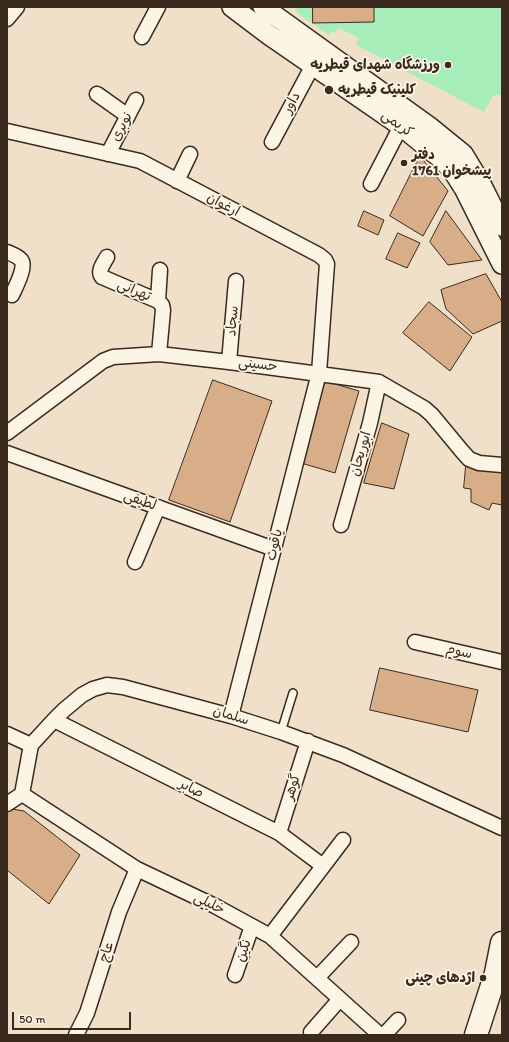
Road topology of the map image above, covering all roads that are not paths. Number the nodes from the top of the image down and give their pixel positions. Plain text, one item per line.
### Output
1 (17, 7) edge
2 (158, 7) edge
3 (232, 7) edge
4 (263, 7) edge
5 (279, 13) edge
6 (7, 19) edge
7 (142, 38) dead end
8 (312, 65) junction
9 (97, 94) dead end
10 (136, 100) dead end
11 (128, 116) junction
12 (401, 126) junction
13 (7, 131) edge
14 (272, 142) dead end
15 (108, 154) junction
16 (190, 154) dead end
17 (177, 181) junction
18 (371, 184) dead end
19 (502, 226) edge
20 (7, 252) edge
21 (107, 257) dead end
22 (502, 264) edge
23 (160, 270) dead end
24 (236, 281) dead end
25 (12, 295) dead end
26 (158, 301) junction
27 (159, 354) junction
28 (229, 362) junction
29 (318, 373) junction
30 (379, 382) junction
31 (7, 433) edge
32 (7, 452) edge
33 (502, 465) edge
34 (158, 507) junction
35 (340, 525) dead end
36 (274, 549) junction
37 (135, 562) dead end
38 (415, 642) dead end
39 (502, 662) edge
40 (293, 693) dead end
41 (231, 716) junction
42 (54, 720) junction
43 (281, 732) junction
44 (7, 734) edge
45 (308, 741) junction
46 (31, 746) junction
47 (22, 794) junction
48 (7, 804) edge
49 (502, 828) edge
50 (279, 833) junction
51 (343, 840) dead end
52 (323, 866) junction
53 (137, 869) junction
54 (252, 926) junction
55 (270, 936) junction
56 (351, 942) dead end
57 (502, 943) edge
58 (235, 975) dead end
59 (317, 978) junction
60 (340, 1000) junction
61 (398, 1020) dead end
62 (311, 1032) dead end
63 (76, 1035) edge
64 (380, 1035) edge
65 (384, 1035) edge
66 (476, 1035) edge

1 - 6 street
2 - 7 street
3 - 8 main road, کریمی
4 - 5 main road, کریمی
5 - 19 main road, کریمی
8 - 12 main road, کریمی
8 - 14 street, داور
9 - 11 street
10 - 11 street, نوبری
11 - 15 street, نوبری
12 - 18 street
12 - 22 main road, کریمی
13 - 15 street, ارغوان
15 - 17 street, ارغوان
16 - 17 street
17 - 29 street, ارغوان
20 - 25 street
21 - 26 street, تهرانی
23 - 26 street
24 - 28 street, سجاد
26 - 27 street, تهرانی
27 - 28 street, حسینی
27 - 31 street, حسینی
28 - 29 street, حسینی
29 - 30 street, حسینی
29 - 36 street, یاقوت
30 - 33 street, حسینی
30 - 35 street, ابوریحان
32 - 34 street, لطیفی
34 - 36 street, لطیفی
34 - 37 street
36 - 41 street, یاقوت
38 - 39 street, سوم
40 - 43 lane
41 - 42 street, سلمان
41 - 43 street, سلمان
42 - 46 street, سلمان
42 - 50 street, صابر
43 - 45 street, سلمان
44 - 46 street
45 - 49 street, سلمان
45 - 50 street, گوهر
46 - 47 street
47 - 48 street
47 - 53 street, خلیلی
50 - 52 street, صابر
51 - 52 street
52 - 55 street
53 - 54 street, خلیلی
53 - 63 street, عاج
54 - 55 street, خلیلی
54 - 58 street, نگین
55 - 59 street, خلیلی
56 - 59 street
57 - 66 main road
59 - 60 street, خلیلی
60 - 62 street
60 - 64 street, خلیلی
61 - 65 street

